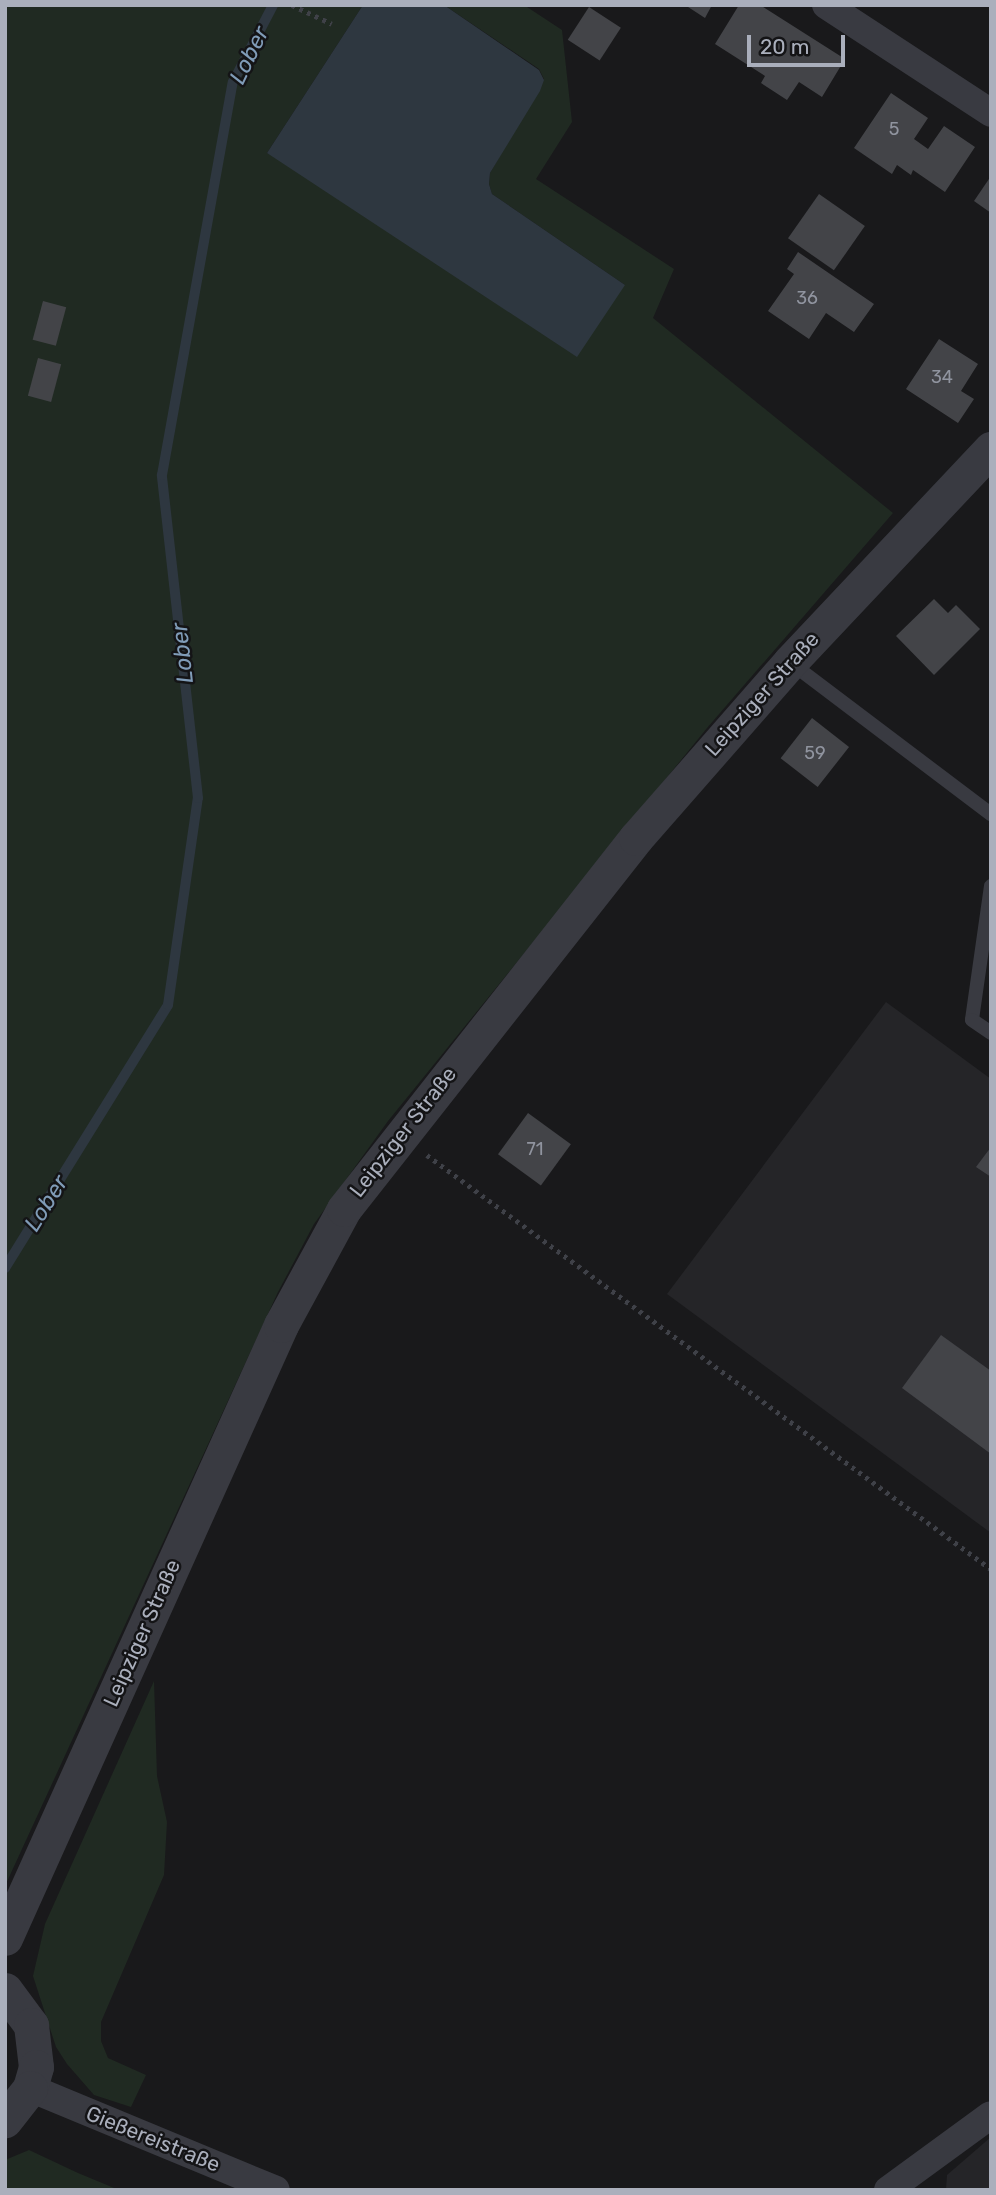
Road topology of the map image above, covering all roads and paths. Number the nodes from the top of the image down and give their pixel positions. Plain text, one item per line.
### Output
1 (292, 5) edge
2 (826, 5) edge
3 (332, 24) dead end
4 (991, 113) edge
5 (991, 449) edge
6 (790, 662) junction
7 (988, 806) edge
8 (991, 886) edge
9 (991, 1033) edge
10 (399, 1135) junction
11 (991, 1569) edge
12 (5, 1938) edge
13 (5, 1990) edge
14 (30, 2088) junction
15 (991, 2115) edge
16 (5, 2120) edge
17 (905, 2186) edge
18 (276, 2190) edge

1 - 3 path
2 - 4 street
5 - 6 street, Leipziger Straße
6 - 7 lane
6 - 10 street, Leipziger Straße
8 - 9 lane
10 - 11 path
10 - 12 street, Leipziger Straße
13 - 14 street
14 - 16 street
14 - 18 street, Gießereistraße
15 - 17 street

